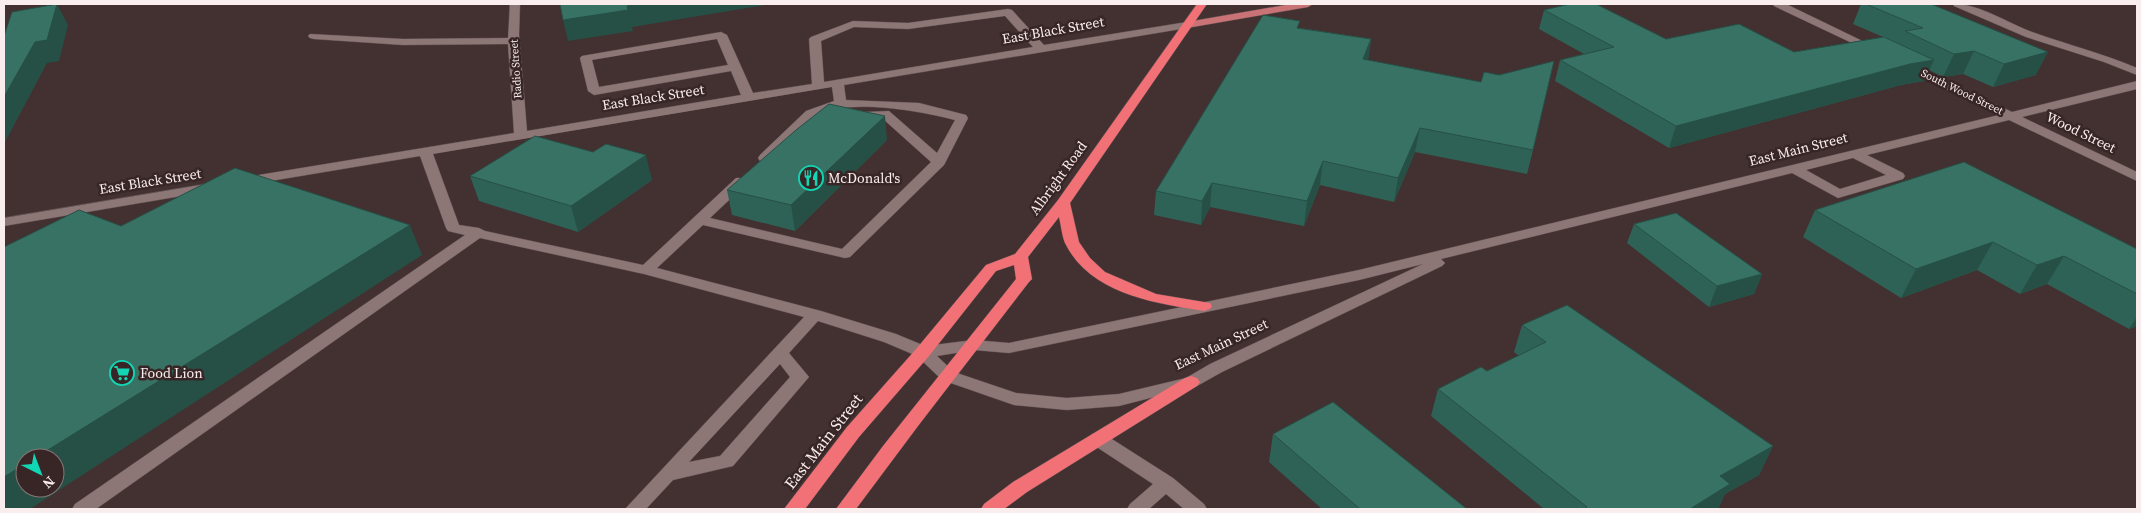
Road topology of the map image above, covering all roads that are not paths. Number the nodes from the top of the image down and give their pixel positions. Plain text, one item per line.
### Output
1 (515, 4) edge
2 (1202, 4) edge
3 (1308, 4) edge
4 (1778, 4) edge
5 (1958, 4) edge
6 (1186, 24) junction
7 (314, 36) dead end
8 (514, 41) junction
9 (1041, 49) junction
10 (1882, 54) edge
11 (1900, 62) edge
12 (735, 67) junction
13 (2137, 72) edge
14 (838, 82) junction
15 (2137, 85) edge
16 (818, 86) junction
17 (748, 97) junction
18 (840, 103) junction
19 (2010, 116) junction
20 (829, 122) edge
21 (521, 135) junction
22 (424, 151) junction
23 (1855, 154) junction
24 (784, 158) edge
25 (939, 162) junction
26 (1795, 169) junction
27 (757, 174) junction
28 (2137, 177) edge
29 (1063, 203) junction
30 (95, 206) junction
31 (701, 220) junction
32 (4, 222) edge
33 (63, 228) edge
34 (479, 232) junction
35 (1467, 249) junction
36 (1020, 257) junction
37 (646, 270) junction
38 (1204, 306) junction
39 (815, 315) junction
40 (974, 346) junction
41 (923, 352) junction
42 (780, 353) junction
43 (948, 376) junction
44 (1191, 382) junction
45 (1098, 439) junction
46 (668, 474) junction
47 (1166, 483) junction
48 (84, 509) edge
49 (635, 509) edge
50 (794, 509) edge
51 (846, 509) edge
52 (991, 509) edge
53 (1137, 509) edge
54 (1197, 509) edge

1 - 8 street, Radio Street
2 - 6 highway, Albright Road
3 - 6 main road, East Black Street
4 - 10 street
5 - 13 street
6 - 9 street, East Black Street
6 - 29 highway, Albright Road
7 - 8 street
8 - 21 street, Radio Street
9 - 14 street, East Black Street
9 - 16 street
11 - 19 street, South Wood Street
12 - 12 street
12 - 17 street
14 - 16 street, East Black Street
14 - 18 street
15 - 19 street, East Main Street
16 - 17 street, East Black Street
17 - 21 street, East Black Street
18 - 25 street
18 - 27 street
19 - 23 street, East Main Street
19 - 28 street, Wood Street
20 - 25 street
21 - 22 street, East Black Street
22 - 30 street, East Black Street
22 - 34 street
23 - 26 street, East Main Street
23 - 26 street
24 - 27 street
25 - 31 street
26 - 35 street, East Main Street
27 - 31 street
29 - 36 highway, Albright Road
29 - 38 highway
30 - 32 street, East Black Street
30 - 33 street
31 - 37 street
34 - 37 street
34 - 48 street
35 - 38 street, East Main Street
35 - 44 street, East Main Street
36 - 40 highway
36 - 41 highway
37 - 39 street
38 - 40 street, East Main Street
39 - 41 street
39 - 42 street
40 - 41 street, East Main Street
40 - 43 highway
41 - 43 street, East Main Street
41 - 50 highway, East Main Street
42 - 46 street
42 - 46 street
43 - 44 street, East Main Street
43 - 51 highway
44 - 45 highway
45 - 47 street
45 - 52 highway
46 - 49 street
47 - 53 street
47 - 54 street

